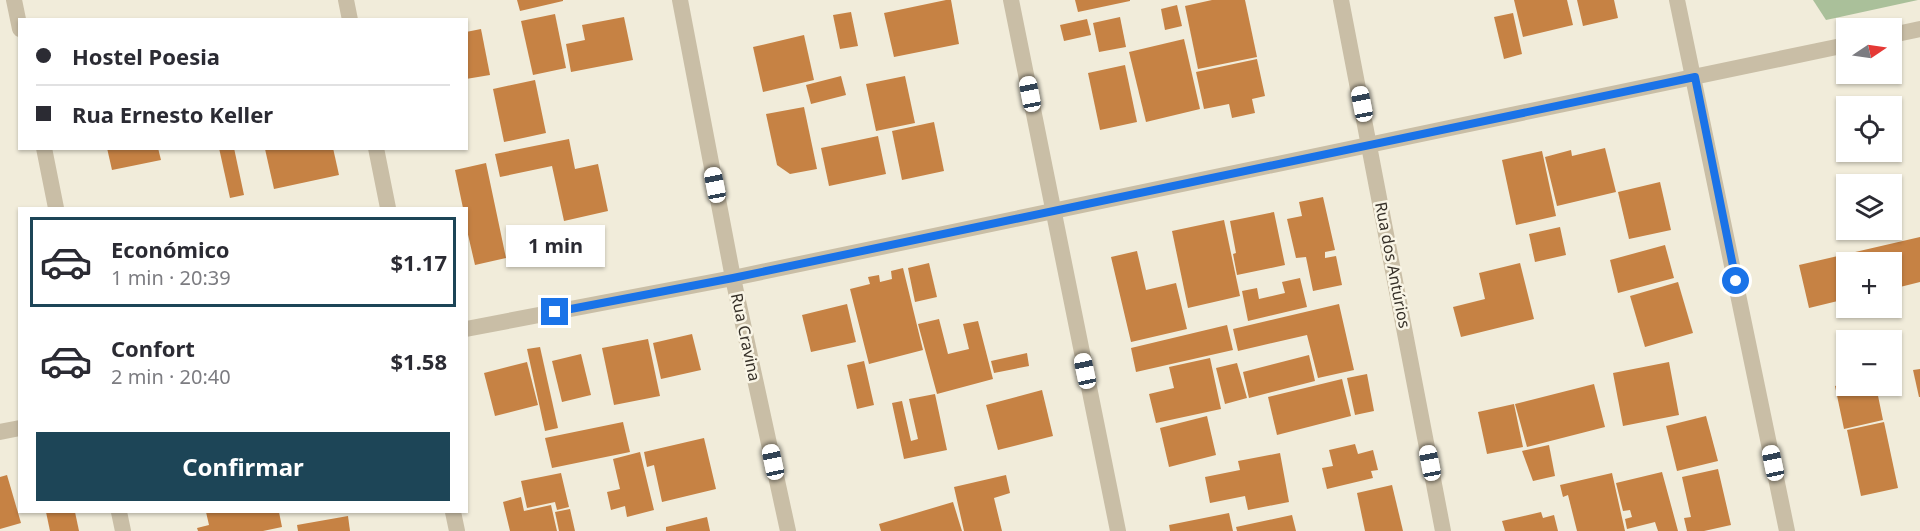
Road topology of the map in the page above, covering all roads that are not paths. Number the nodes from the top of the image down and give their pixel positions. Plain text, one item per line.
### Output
1 (14, 0) edge
2 (346, 0) edge
3 (680, 0) edge
4 (1011, 0) edge
5 (1341, 0) edge
6 (1677, 0) edge
7 (350, 18) edge
8 (18, 19) edge
9 (1920, 29) edge
10 (1902, 33) edge
11 (1836, 47) edge
12 (1695, 77) junction
13 (1370, 146) junction
14 (44, 150) edge
15 (376, 150) edge
16 (56, 207) edge
17 (388, 207) edge
18 (1053, 212) junction
19 (733, 278) junction
20 (468, 329) edge
21 (18, 428) edge
22 (0, 432) edge
23 (119, 513) edge
24 (453, 513) edge
25 (123, 531) edge
26 (457, 531) edge
27 (788, 531) edge
28 (1118, 531) edge
29 (1443, 531) edge
30 (1787, 531) edge

1 - 8 street
2 - 7 street
3 - 19 street, Rua Cravina
4 - 18 street
5 - 13 street, Rua dos Antúrios
6 - 12 street
9 - 10 street
11 - 12 street
12 - 13 street
12 - 30 street
13 - 18 street
13 - 29 street, Rua dos Antúrios
14 - 16 street
15 - 17 street
18 - 19 street
18 - 28 street
19 - 20 street
19 - 27 street, Rua Cravina
21 - 22 street
23 - 25 street
24 - 26 street

